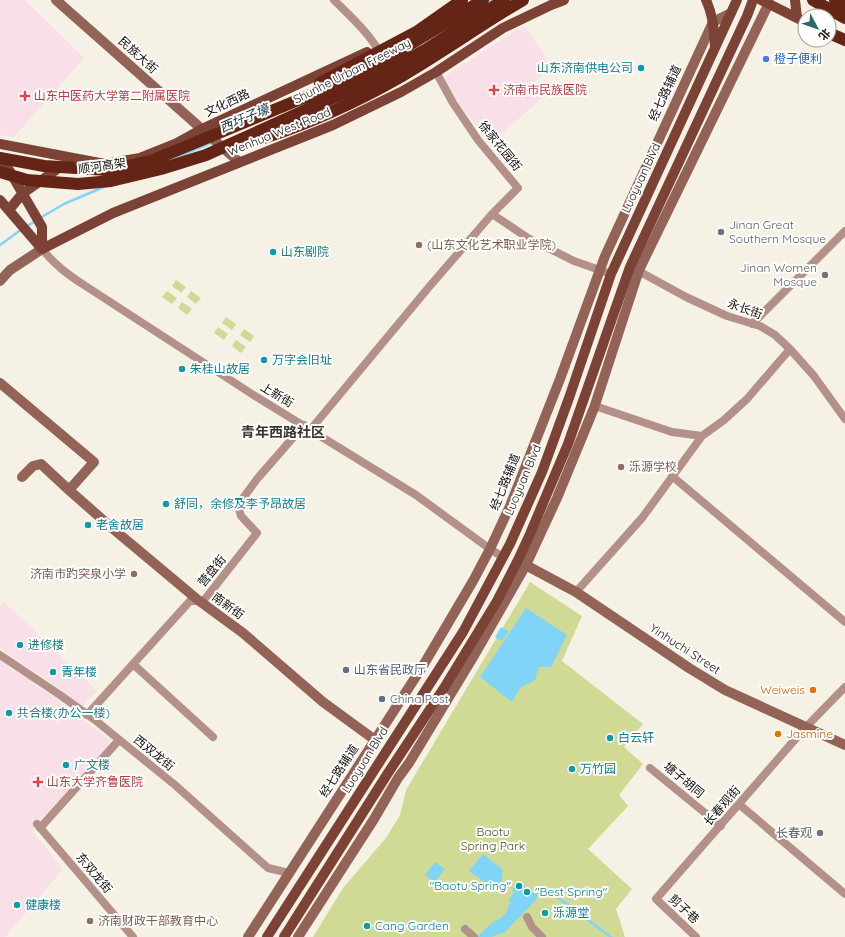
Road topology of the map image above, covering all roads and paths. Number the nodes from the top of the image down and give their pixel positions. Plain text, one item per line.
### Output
1 (56, 0) edge
2 (334, 0) edge
3 (458, 0) edge
4 (462, 0) edge
5 (482, 0) edge
6 (504, 0) edge
7 (523, 0) edge
8 (564, 0) edge
9 (706, 0) edge
10 (737, 0) edge
11 (753, 0) edge
12 (813, 0) edge
13 (835, 0) edge
14 (840, 0) edge
15 (765, 2) edge
16 (845, 3) edge
17 (845, 6) edge
18 (731, 13) junction
19 (797, 18) edge
20 (845, 18) edge
21 (713, 22) junction
22 (377, 47) junction
23 (715, 48) junction
24 (436, 72) junction
25 (401, 92) junction
26 (260, 116) junction
27 (202, 129) junction
28 (0, 144) edge
29 (206, 155) junction
30 (0, 158) edge
31 (73, 158) junction
32 (239, 162) junction
33 (0, 163) edge
34 (0, 172) edge
35 (22, 194) junction
36 (0, 200) edge
37 (9, 210) junction
38 (492, 214) junction
39 (845, 232) edge
40 (42, 249) junction
41 (634, 268) junction
42 (600, 270) junction
43 (611, 274) junction
44 (0, 281) edge
45 (752, 324) junction
46 (790, 349) junction
47 (0, 383) edge
48 (595, 406) junction
49 (845, 419) edge
50 (307, 427) junction
51 (702, 436) junction
52 (672, 476) junction
53 (22, 477) dead end
54 (69, 490) junction
55 (490, 549) junction
56 (503, 557) junction
57 (522, 562) junction
58 (576, 592) junction
59 (198, 600) junction
60 (845, 622) edge
61 (0, 655) edge
62 (133, 664) junction
63 (845, 687) edge
64 (87, 715) junction
65 (805, 728) junction
66 (213, 737) dead end
67 (119, 740) junction
68 (375, 740) junction
69 (845, 745) edge
70 (650, 768) dead end
71 (740, 805) junction
72 (721, 826) junction
73 (289, 873) junction
74 (845, 894) edge
75 (656, 899) joint
76 (527, 916) dead end
77 (465, 929) dead end
78 (133, 937) edge
79 (248, 937) edge
80 (267, 937) edge
81 (284, 937) edge
82 (298, 937) edge
83 (474, 937) edge
84 (542, 937) edge
85 (696, 937) edge

1 - 27 street, 民族大街
2 - 22 street
3 - 22 street, 文化西路
4 - 26 highway, bridge
5 - 26 highway, Shunhe Urban Freeway, bridge
6 - 29 highway, Shunhe Urban Freeway, bridge
7 - 29 highway, bridge
8 - 24 main road, Wenhua West Road
9 - 21 main road
10 - 18 main road, Luoyuan Blvd
11 - 41 main road
12 - 20 highway
13 - 17 highway
14 - 16 highway
15 - 19 main road
15 - 41 street
18 - 21 street
18 - 23 main road, Luoyuan Blvd
21 - 23 main road
21 - 42 street, 经七路辅道
22 - 25 street
22 - 27 main road, 文化西路
23 - 43 main road, Luoyuan Blvd
24 - 25 main road, Wenhua West Road
24 - 38 street, 徐家花园街
25 - 32 main road, Wenhua West Road
26 - 30 highway, Shunhe Urban Freeway, bridge
27 - 31 main road, 文化西路
27 - 32 street, 民族大街
28 - 31 main road, 文化西路
29 - 34 highway, 顺河高架, bridge
31 - 35 main road
32 - 40 main road, Wenhua West Road
33 - 35 main road
35 - 37 main road
35 - 40 main road
36 - 37 main road
37 - 40 main road
38 - 42 street
38 - 50 street, 徐家花园街
39 - 45 street
40 - 44 street, Wenhua West Road
40 - 50 street, 上新街
41 - 45 street, 永长街
41 - 48 street
41 - 57 main road
42 - 43 street
42 - 55 street, 经七路辅道
43 - 56 main road, Luoyuan Blvd
45 - 46 street, 永长街
46 - 49 street, 永长街
46 - 51 street
47 - 54 street
48 - 51 street
48 - 57 street
50 - 55 street, 上新街
50 - 59 street, 营盘街
51 - 52 street
52 - 58 street
52 - 60 street
53 - 54 street, 南新街
54 - 59 street, 南新街
55 - 56 street, 上新街
55 - 68 street, 经七路辅道
56 - 80 main road, Luoyuan Blvd
57 - 58 street, Yinhuchi Street
57 - 81 main road
57 - 82 street
58 - 65 street, Yinhuchi Street
59 - 62 street, 营盘街
59 - 68 street, 南新街
61 - 64 street, 西双龙街
62 - 64 street, 营盘街
62 - 66 street
63 - 65 street, 长春观街
64 - 67 street, 西双龙街
65 - 69 street, Yinhuchi Street
65 - 71 street, 长春观街
67 - 73 street, 西双龙街
67 - 78 street, 东双龙街
68 - 73 street, 经七路辅道
70 - 72 street, 塘子胡同
71 - 72 street, 长春观街
71 - 74 street
72 - 75 street, 长春观街
73 - 79 street, 经七路辅道
75 - 85 street, 剪子巷
76 - 84 street
77 - 83 street

